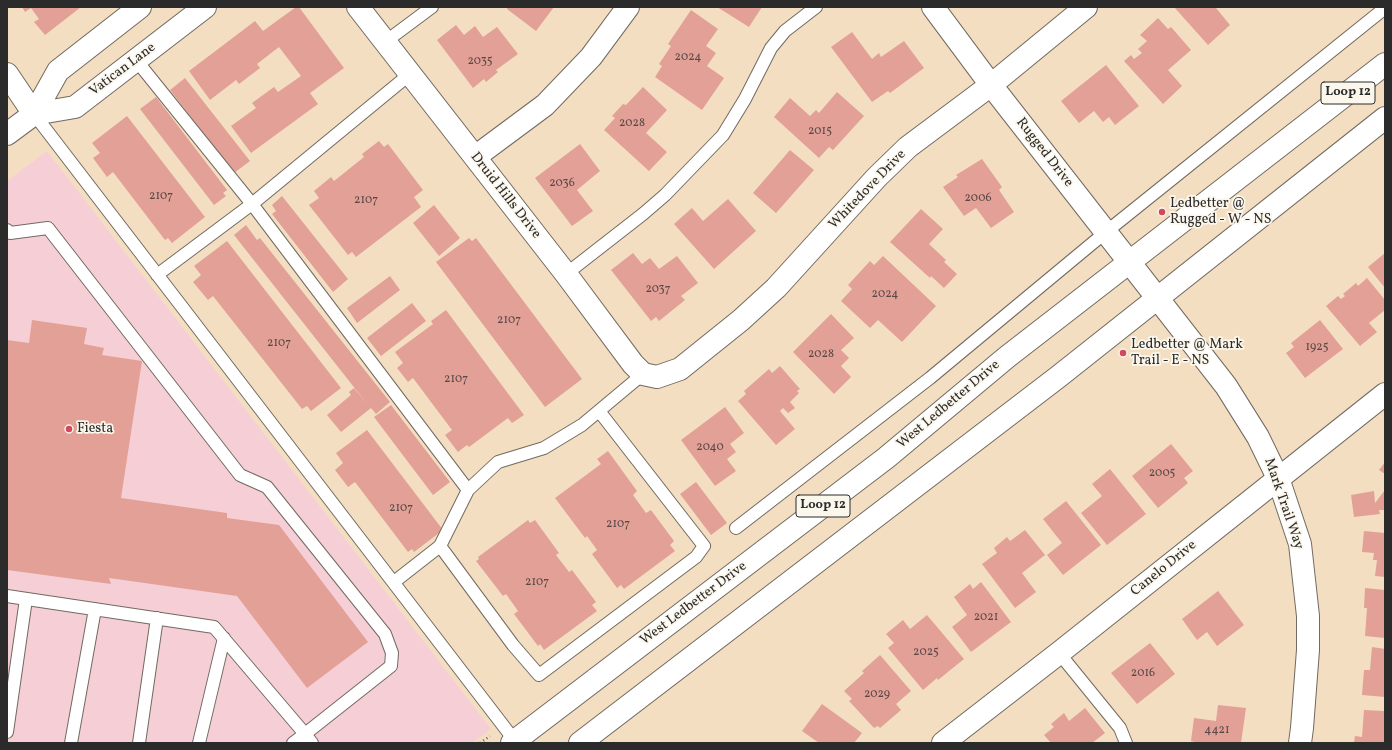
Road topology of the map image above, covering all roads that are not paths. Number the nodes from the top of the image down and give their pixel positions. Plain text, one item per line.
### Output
1 (140, 7) edge
2 (205, 7) edge
3 (358, 7) edge
4 (432, 7) edge
5 (628, 7) edge
6 (816, 7) edge
7 (933, 7) edge
8 (1086, 7) edge
9 (1385, 8) edge
10 (385, 42) junction
11 (136, 60) junction
12 (1385, 64) edge
13 (7, 74) edge
14 (410, 74) junction
15 (991, 85) junction
16 (34, 114) junction
17 (1385, 118) edge
18 (7, 134) edge
19 (475, 157) junction
20 (252, 204) junction
21 (1106, 232) junction
22 (8, 233) edge
23 (1130, 262) junction
24 (566, 274) junction
25 (157, 275) junction
26 (1157, 298) junction
27 (650, 376) junction
28 (1385, 394) edge
29 (599, 411) junction
30 (1278, 478) junction
31 (468, 490) junction
32 (736, 528) dead end
33 (440, 546) junction
34 (394, 582) junction
35 (7, 596) edge
36 (26, 599) junction
37 (95, 609) junction
38 (157, 618) junction
39 (224, 638) junction
40 (1059, 653) junction
41 (7, 732) edge
42 (308, 739) edge
43 (513, 742) edge
44 (71, 743) edge
45 (139, 743) edge
46 (199, 743) edge
47 (293, 743) edge
48 (580, 743) edge
49 (943, 743) edge
50 (1126, 743) edge
51 (1300, 743) edge

1 - 16 street, Vatican Lane
2 - 11 street, Vatican Lane
3 - 10 street, Druid Hills Drive
4 - 10 lane
5 - 19 street
6 - 24 lane
7 - 15 street, Rugged Drive
8 - 15 street, Whitedove Drive
9 - 21 lane
10 - 14 street, Druid Hills Drive
11 - 16 street, Vatican Lane
11 - 20 lane
12 - 23 street, West Ledbetter Drive / Loop 12
13 - 16 street
14 - 19 street, Druid Hills Drive
14 - 20 lane
15 - 21 street, Rugged Drive
15 - 27 street, Whitedove Drive
16 - 18 street, Vatican Lane
16 - 25 lane
17 - 26 street, Loop 12
19 - 24 street, Druid Hills Drive
20 - 25 lane
20 - 31 lane
21 - 23 street, Rugged Drive
21 - 32 lane
22 - 42 lane
23 - 26 street, Rugged Drive
23 - 43 street, West Ledbetter Drive / Loop 12
24 - 27 street, Druid Hills Drive
25 - 34 lane
26 - 30 street, Mark Trail Way
26 - 48 street, Loop 12
27 - 29 lane
28 - 30 street, Canelo Drive
29 - 31 lane
29 - 33 lane
30 - 40 street, Canelo Drive
30 - 51 street, Mark Trail Way
31 - 33 lane
33 - 34 lane
34 - 43 lane
35 - 36 lane
36 - 37 lane
36 - 41 lane
37 - 38 lane
37 - 44 lane
38 - 39 lane
38 - 45 lane
39 - 42 lane
39 - 46 lane
40 - 49 street, Canelo Drive
40 - 50 lane
42 - 47 lane

